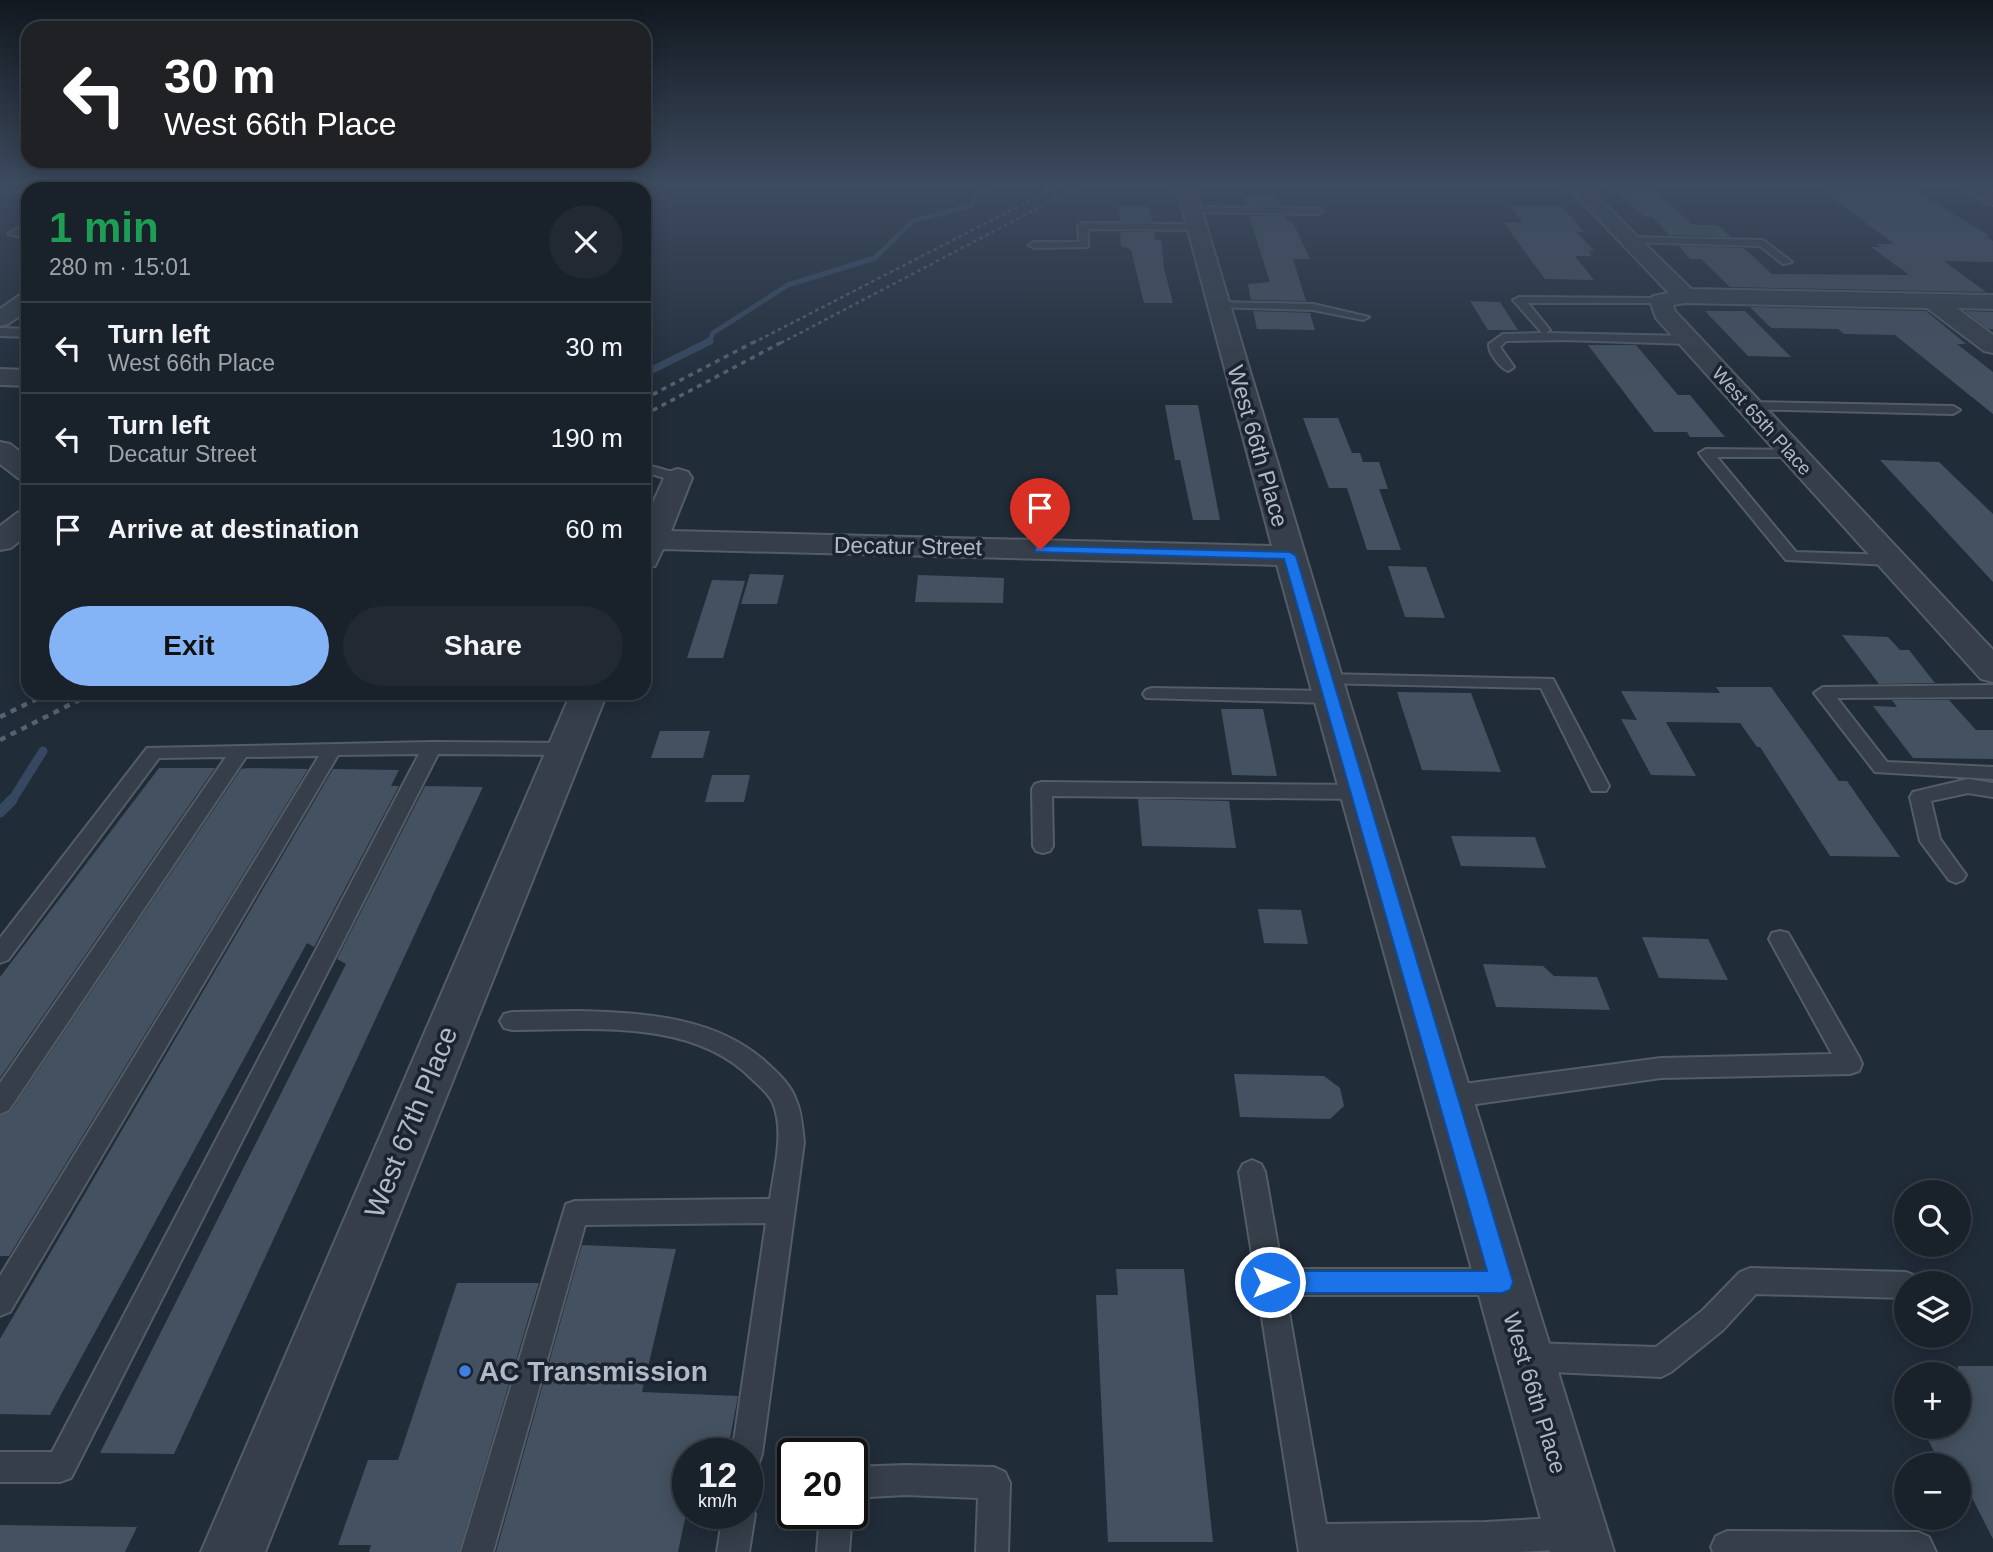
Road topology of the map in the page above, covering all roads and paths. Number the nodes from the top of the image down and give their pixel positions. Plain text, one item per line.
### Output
1 (1205, 257) edge
2 (1643, 257) edge
3 (1781, 257) edge
4 (1787, 262) dead end
5 (0, 294) edge
6 (21, 294) edge
7 (1673, 298) junction
8 (1933, 301) junction
9 (1993, 302) edge
10 (21, 304) edge
11 (1218, 305) junction
12 (1363, 317) dead end
13 (0, 318) edge
14 (1544, 330) dead end
15 (0, 332) edge
16 (21, 332) edge
17 (1688, 340) junction
18 (1993, 346) edge
19 (1508, 367) dead end
20 (0, 377) edge
21 (21, 378) edge
22 (1748, 406) junction
23 (1953, 410) dead end
24 (0, 450) edge
25 (1792, 453) junction
26 (21, 466) edge
27 (651, 470) edge
28 (678, 478) joint
29 (21, 524) edge
30 (0, 541) edge
31 (651, 543) edge
32 (651, 550) edge
33 (1290, 556) junction
34 (1890, 560) junction
35 (1993, 671) edge
36 (1328, 688) junction
37 (1993, 691) edge
38 (1152, 694) dead end
39 (586, 700) edge
40 (432, 748) junction
41 (332, 750) junction
42 (565, 750) junction
43 (240, 751) junction
44 (1993, 773) edge
45 (1599, 786) dead end
46 (1993, 790) edge
47 (1360, 792) junction
48 (1043, 845) dead end
49 (1956, 875) dead end
50 (1780, 939) dead end
51 (0, 954) edge
52 (512, 1021) dead end
53 (1447, 1097) junction
54 (0, 1103) edge
55 (1252, 1172) dead end
56 (781, 1211) junction
57 (1270, 1282) junction
58 (1502, 1282) junction
59 (1894, 1285) edge
60 (0, 1302) edge
61 (1525, 1357) junction
62 (749, 1438) edge
63 (0, 1467) edge
64 (868, 1482) edge
65 (737, 1529) edge
66 (835, 1529) edge
67 (1579, 1542) edge
68 (1486, 1545) edge
69 (1314, 1546) edge
70 (233, 1552) edge
71 (477, 1552) edge
72 (733, 1552) edge
73 (833, 1552) edge
74 (992, 1552) edge
75 (1729, 1552) edge
76 (1920, 1552) edge

1 - 11 street, West 66th Place
2 - 7 street, West 65th Place
3 - 4 lane
5 - 6 street
7 - 8 street
7 - 14 lane
7 - 17 street, West 65th Place
8 - 9 street
8 - 18 street
10 - 13 street
11 - 12 lane
11 - 33 street, West 66th Place
15 - 16 lane
17 - 19 lane
17 - 22 street, West 65th Place
20 - 21 street
22 - 23 lane
22 - 25 street, West 65th Place
24 - 26 street
25 - 34 street, West 65th Place
25 - 34 lane
27 - 28 lane
28 - 31 street
29 - 30 street
32 - 33 street, Decatur Street
33 - 36 street, West 66th Place
34 - 35 street, West 65th Place
36 - 38 lane
36 - 45 lane
36 - 47 street, West 66th Place
37 - 44 lane
39 - 42 street, West 67th Place
40 - 41 lane
40 - 42 lane
40 - 63 lane
41 - 43 lane
41 - 60 lane
42 - 70 street, West 67th Place
43 - 51 lane
43 - 54 lane
46 - 49 lane
47 - 48 lane
47 - 53 street, West 66th Place
50 - 53 lane
52 - 56 lane
53 - 58 street, West 66th Place
55 - 57 lane
56 - 62 lane
56 - 71 lane
57 - 58 lane
57 - 69 lane
58 - 61 street, West 66th Place
59 - 61 lane
61 - 67 street, West 66th Place
64 - 74 lane
65 - 72 lane
66 - 73 lane
67 - 68 lane
68 - 69 lane
75 - 76 lane

